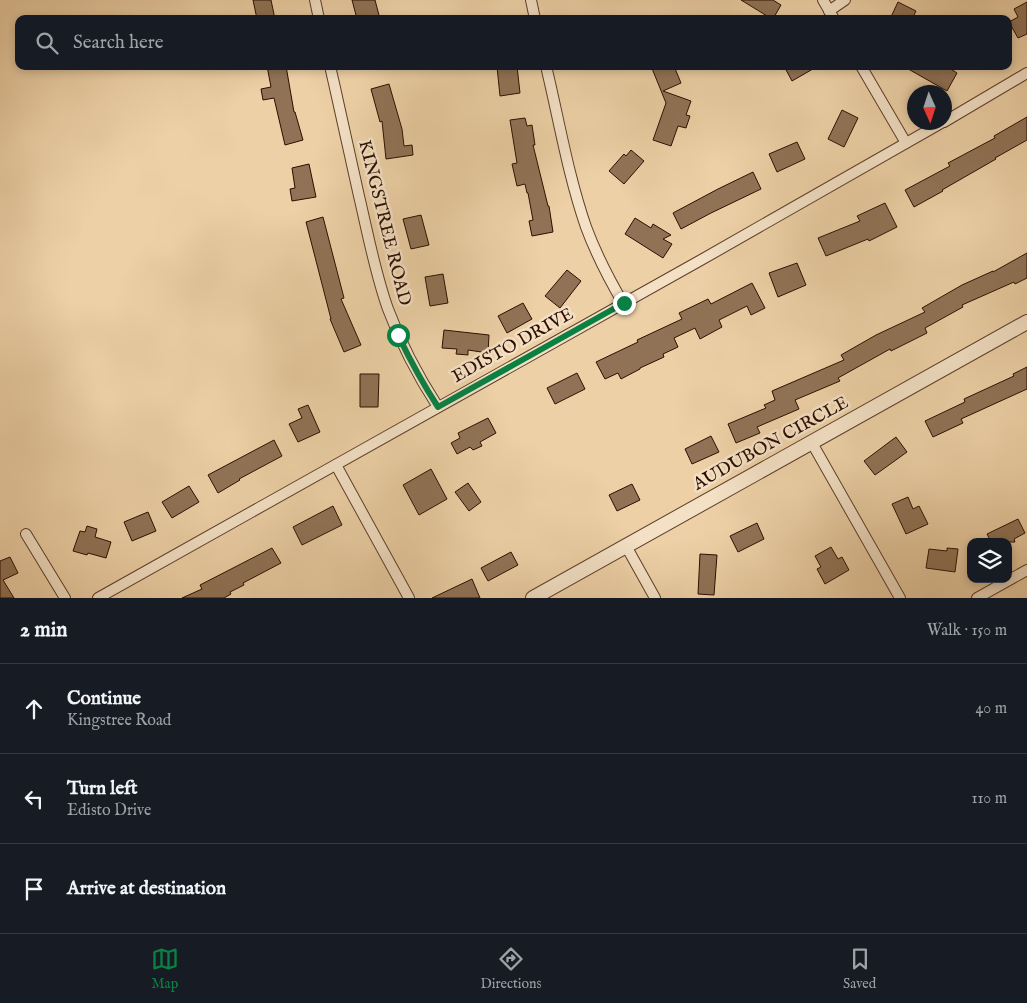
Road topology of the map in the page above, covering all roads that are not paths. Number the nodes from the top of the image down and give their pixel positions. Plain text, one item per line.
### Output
1 (315, 0) edge
2 (531, 0) edge
3 (823, 0) edge
4 (845, 0) edge
5 (318, 15) edge
6 (535, 15) edge
7 (831, 15) edge
8 (331, 70) edge
9 (547, 70) edge
10 (863, 70) edge
11 (1027, 73) edge
12 (952, 117) edge
13 (930, 130) edge
14 (906, 143) junction
15 (624, 303) junction
16 (1027, 322) edge
17 (438, 407) junction
18 (812, 443) junction
19 (336, 465) junction
20 (26, 534) dead end
21 (626, 546) junction
22 (1027, 570) edge
23 (65, 598) edge
24 (98, 598) edge
25 (409, 598) edge
26 (533, 598) edge
27 (655, 598) edge
28 (900, 598) edge
29 (977, 598) edge

1 - 5 street
2 - 6 street
3 - 7 street
4 - 7 street
8 - 17 street, KINGSTREE ROAD
9 - 15 street
10 - 14 street
11 - 12 street, EDISTO DRIVE
13 - 14 street, EDISTO DRIVE
14 - 15 street, EDISTO DRIVE
15 - 17 street, EDISTO DRIVE
16 - 18 street, AUDUBON CIRCLE
17 - 19 street, EDISTO DRIVE
18 - 21 street, AUDUBON CIRCLE
18 - 28 street
19 - 24 street, EDISTO DRIVE
19 - 25 street
20 - 23 street
21 - 26 street, AUDUBON CIRCLE
21 - 27 street
22 - 29 street

